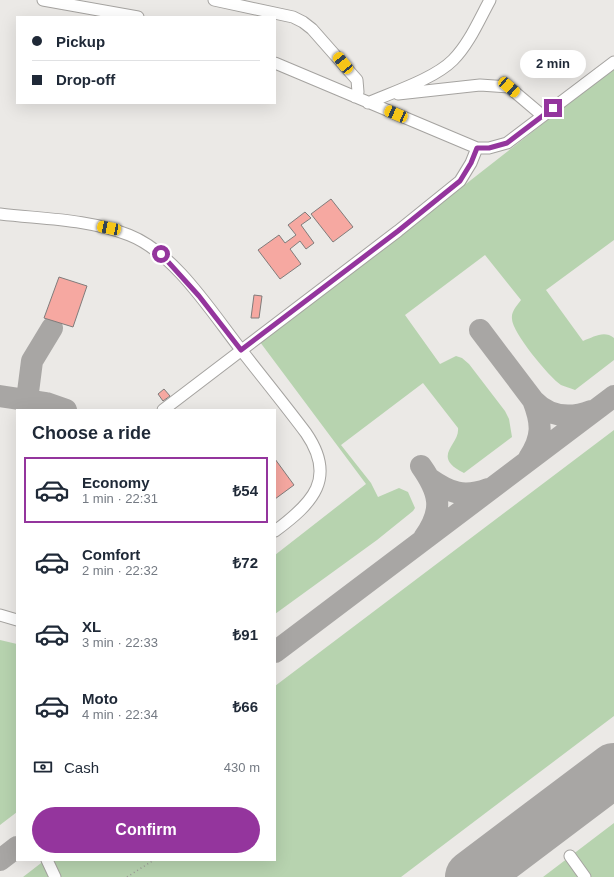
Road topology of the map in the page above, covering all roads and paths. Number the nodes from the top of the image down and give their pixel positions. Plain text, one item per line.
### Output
1 (43, 0) edge
2 (214, 0) edge
3 (490, 0) edge
4 (132, 16) edge
5 (614, 62) edge
6 (276, 63) edge
7 (386, 95) junction
8 (355, 97) junction
9 (368, 103) junction
10 (543, 116) junction
11 (477, 148) junction
12 (0, 214) edge
13 (241, 350) junction
14 (164, 409) edge
15 (276, 530) edge
16 (0, 615) edge
17 (16, 620) edge
18 (570, 856) dead end
19 (47, 861) edge
20 (152, 861) edge
21 (55, 877) edge
22 (127, 877) edge
23 (586, 877) edge

1 - 4 lane
2 - 8 lane
3 - 7 lane
5 - 10 lane
6 - 8 lane
7 - 9 lane
7 - 10 lane
8 - 9 lane
9 - 11 lane
10 - 11 lane
11 - 13 lane
12 - 13 lane
13 - 14 lane
13 - 15 lane
16 - 17 lane
18 - 23 lane
19 - 21 lane
20 - 22 path

